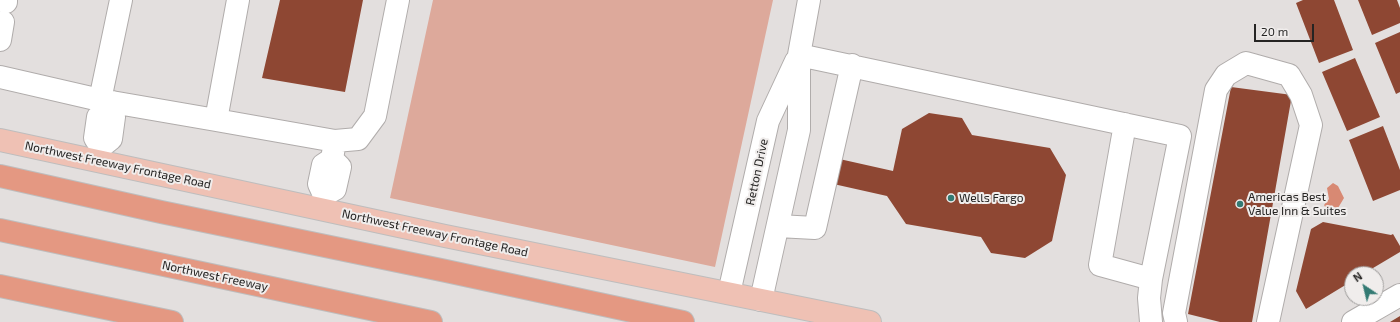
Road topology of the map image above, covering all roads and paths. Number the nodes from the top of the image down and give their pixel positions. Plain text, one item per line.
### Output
1 (121, 0) edge
2 (238, 0) edge
3 (398, 0) edge
4 (809, 0) edge
5 (799, 55) junction
6 (852, 65) junction
7 (0, 77) edge
8 (107, 104) junction
9 (216, 120) junction
10 (1125, 124) junction
11 (0, 140) edge
12 (334, 150) junction
13 (100, 154) junction
14 (0, 176) edge
15 (323, 202) junction
16 (778, 226) junction
17 (0, 230) edge
18 (0, 286) edge
19 (1150, 289) junction
20 (729, 293) junction
21 (1400, 295) edge
22 (761, 300) junction
23 (172, 322) edge
24 (431, 322) edge
25 (683, 322) edge
26 (870, 322) edge
27 (1134, 322) edge
28 (1151, 322) edge
29 (1176, 322) edge
30 (1268, 322) edge
31 (1353, 322) edge

1 - 8 street
2 - 9 street
3 - 12 street
4 - 5 street, Retton Drive
5 - 6 street
5 - 16 street, Retton Drive
5 - 20 street, Retton Drive
6 - 10 street
6 - 16 street
7 - 8 street
8 - 9 street
8 - 13 street
9 - 12 street
10 - 19 street
10 - 19 street
11 - 13 main road, Northwest Freeway Frontage Road
12 - 15 street
13 - 15 main road, Northwest Freeway Frontage Road
14 - 25 highway
15 - 20 main road, Northwest Freeway Frontage Road
16 - 22 street, Retton Drive
17 - 24 highway, Northwest Freeway
18 - 23 highway
19 - 27 street
19 - 28 street
20 - 22 main road, Northwest Freeway Frontage Road
21 - 31 street
22 - 26 main road, Northwest Freeway Frontage Road
29 - 30 street

